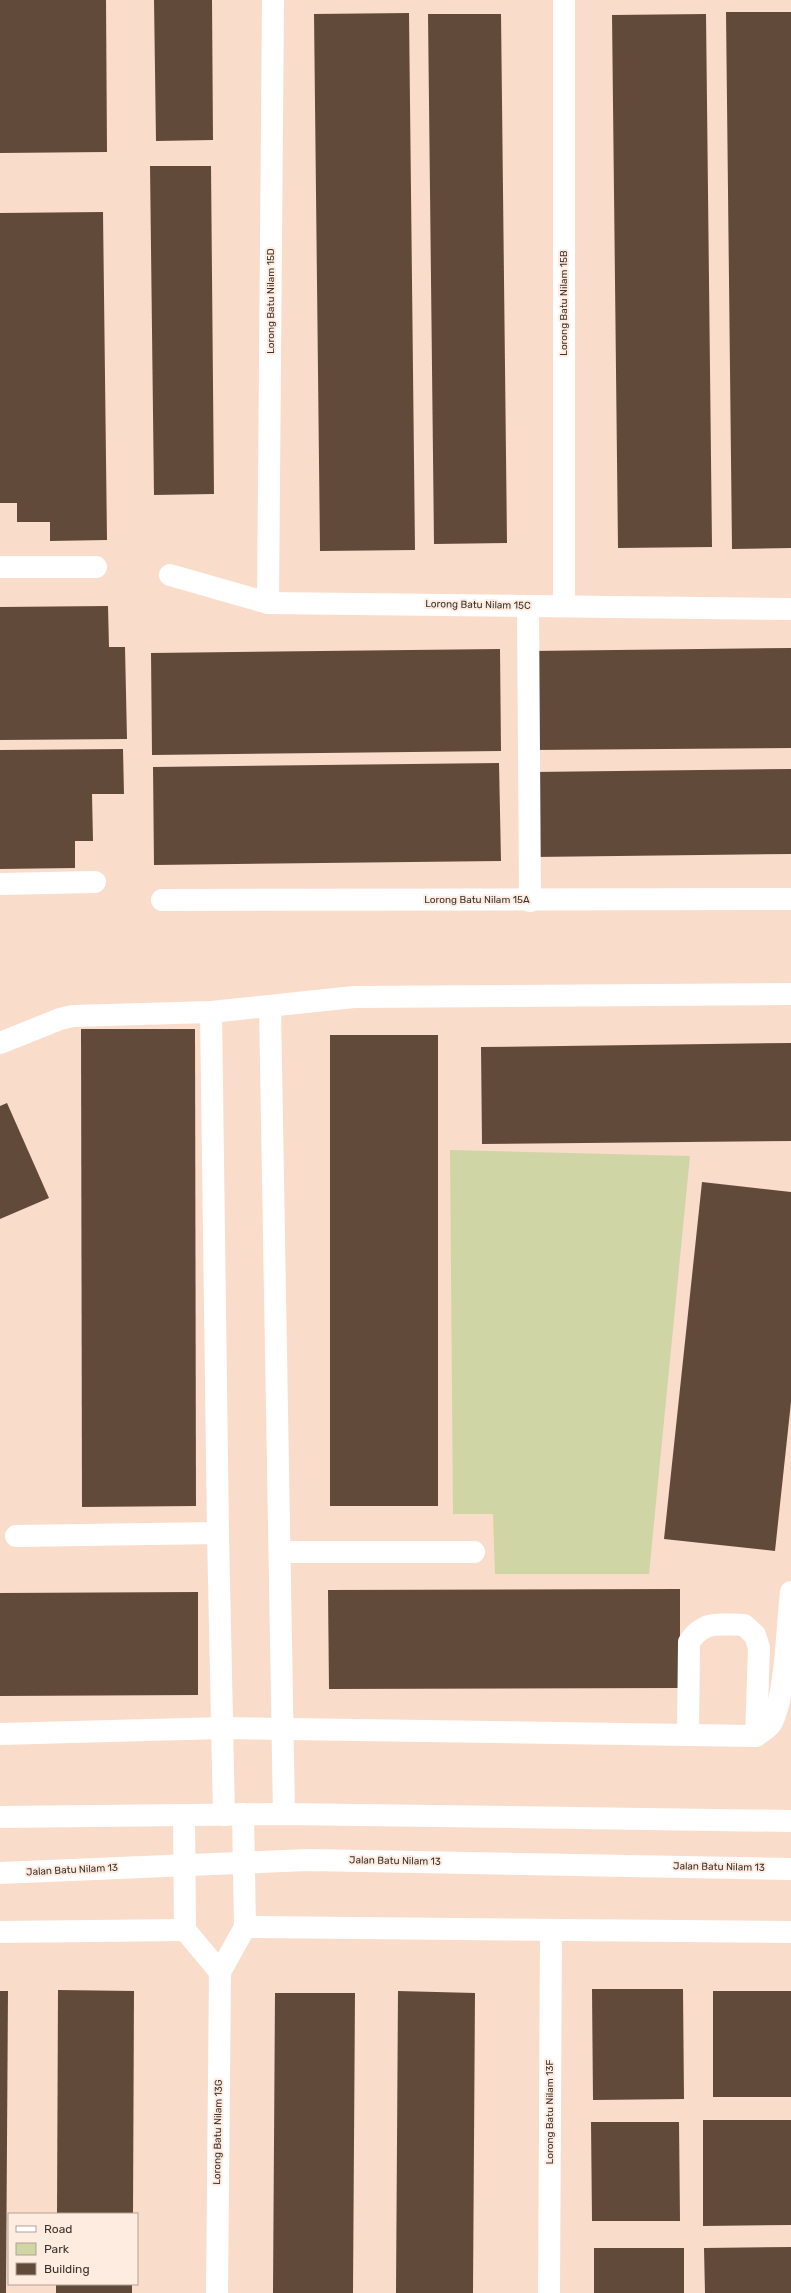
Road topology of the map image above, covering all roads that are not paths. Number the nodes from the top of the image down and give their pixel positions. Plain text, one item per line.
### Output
1 (273, 0) edge
2 (564, 0) edge
3 (0, 567) edge
4 (96, 567) dead end
5 (170, 576) dead end
6 (268, 603) junction
7 (528, 606) junction
8 (564, 606) junction
9 (791, 609) edge
10 (95, 882) dead end
11 (0, 884) edge
12 (162, 900) dead end
13 (530, 900) junction
14 (791, 900) edge
15 (791, 994) edge
16 (270, 1006) junction
17 (212, 1012) junction
18 (0, 1044) edge
19 (218, 1533) junction
20 (16, 1536) dead end
21 (280, 1552) junction
22 (474, 1552) dead end
23 (791, 1592) edge
24 (222, 1728) junction
25 (281, 1729) junction
26 (0, 1734) edge
27 (688, 1735) junction
28 (756, 1736) junction
29 (234, 1814) junction
30 (284, 1814) junction
31 (184, 1815) junction
32 (0, 1817) edge
33 (791, 1821) edge
34 (245, 1863) junction
35 (185, 1865) junction
36 (791, 1869) edge
37 (0, 1873) edge
38 (245, 1927) junction
39 (185, 1930) junction
40 (550, 1931) junction
41 (0, 1932) edge
42 (791, 1932) edge
43 (220, 1972) junction
44 (217, 2293) edge
45 (549, 2293) edge

1 - 6 street, Lorong Batu Nilam 15D
2 - 8 street, Lorong Batu Nilam 15B
3 - 4 street
5 - 6 street, Lorong Batu Nilam 15C
6 - 7 street, Lorong Batu Nilam 15C
7 - 8 street, Lorong Batu Nilam 15C
7 - 13 street
8 - 9 street, Lorong Batu Nilam 15C
10 - 11 street
12 - 13 street, Lorong Batu Nilam 15A
13 - 14 street, Lorong Batu Nilam 15A
15 - 16 street
16 - 17 street
16 - 21 street
17 - 18 street
17 - 19 street, Lorong Batu Nilam 13G
19 - 20 street
19 - 24 street, Lorong Batu Nilam 13G
21 - 22 street
21 - 25 street
23 - 28 street
24 - 25 street
24 - 26 street
24 - 29 street, Lorong Batu Nilam 13G
25 - 27 street
25 - 30 street
27 - 28 street
27 - 28 street
29 - 30 street
29 - 31 street
29 - 34 street, Lorong Batu Nilam 13G
30 - 33 street
31 - 32 street
31 - 35 street
34 - 35 street, Jalan Batu Nilam 13
34 - 36 street, Jalan Batu Nilam 13
34 - 38 street, Lorong Batu Nilam 13G
35 - 37 street, Jalan Batu Nilam 13
35 - 39 street
38 - 40 street
38 - 43 street, Lorong Batu Nilam 13G
39 - 41 street
39 - 43 street
40 - 42 street
40 - 45 street, Lorong Batu Nilam 13F
43 - 44 street, Lorong Batu Nilam 13G

